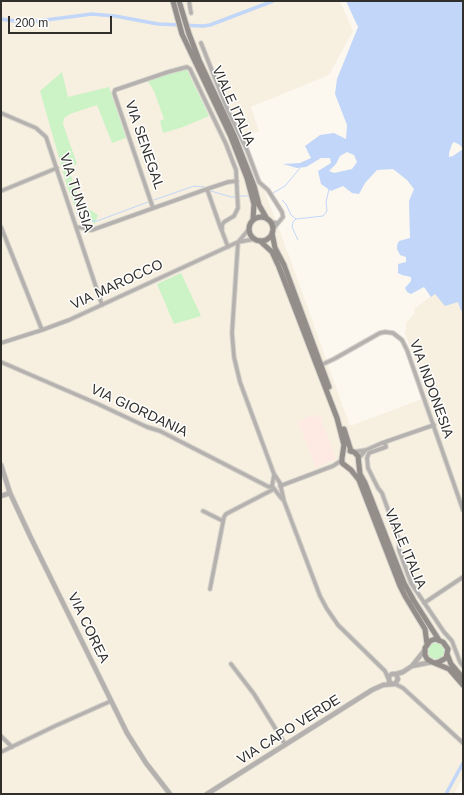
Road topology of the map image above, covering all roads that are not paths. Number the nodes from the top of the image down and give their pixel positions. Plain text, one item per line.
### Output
1 (174, 1) edge
2 (179, 1) edge
3 (189, 1) edge
4 (191, 13) dead end
5 (201, 43) dead end
6 (1, 113) edge
7 (57, 168) junction
8 (237, 181) junction
9 (207, 189) junction
10 (1, 191) edge
11 (154, 208) junction
12 (253, 220) junction
13 (269, 220) junction
14 (278, 223) junction
15 (1, 227) edge
16 (76, 227) junction
17 (249, 229) junction
18 (222, 231) junction
19 (272, 231) junction
20 (258, 240) junction
21 (238, 242) junction
22 (228, 247) junction
23 (102, 304) junction
24 (42, 330) junction
25 (2, 343) edge
26 (1, 362) edge
27 (321, 365) junction
28 (434, 425) junction
29 (385, 442) junction
30 (366, 450) junction
31 (353, 452) junction
32 (342, 457) junction
33 (358, 461) junction
34 (1, 465) edge
35 (333, 466) junction
36 (346, 467) junction
37 (274, 474) junction
38 (265, 484) junction
39 (279, 485) junction
40 (273, 486) junction
41 (10, 493) junction
42 (265, 493) junction
43 (1, 496) edge
44 (284, 501) junction
45 (463, 510) edge
46 (202, 511) dead end
47 (223, 521) junction
48 (463, 577) edge
49 (210, 589) dead end
50 (424, 603) junction
51 (439, 640) junction
52 (427, 644) junction
53 (424, 651) junction
54 (447, 654) junction
55 (433, 662) junction
56 (231, 664) dead end
57 (412, 666) junction
58 (463, 666) edge
59 (463, 678) edge
60 (393, 679) junction
61 (463, 685) edge
62 (111, 701) junction
63 (1, 736) edge
64 (462, 742) edge
65 (285, 744) junction
66 (12, 747) junction
67 (1, 752) edge
68 (171, 794) edge
69 (207, 794) edge

1 - 12 main road, VIALE ITALIA
2 - 13 main road, VIALE ITALIA
3 - 4 street
5 - 14 street
6 - 7 street, VIA TUNISIA
7 - 10 street
7 - 16 street, VIA TUNISIA
8 - 9 street, VIA SENEGAL
8 - 11 street, VIA SENEGAL
8 - 18 street, VIA SENEGAL
9 - 11 street, VIA SENEGAL
9 - 18 street
11 - 16 street
12 - 13 main road
12 - 17 main road
13 - 14 street
13 - 19 main road
14 - 19 street
15 - 24 street
16 - 23 street, VIA TUNISIA
17 - 20 main road
17 - 21 street, VIA MAROCCO
18 - 22 street
19 - 20 main road
19 - 27 main road
20 - 21 street, VIA MAROCCO
20 - 32 main road
21 - 22 street, VIA MAROCCO
21 - 37 street
22 - 23 street, VIA MAROCCO
23 - 24 street, VIA MAROCCO
24 - 25 street, VIA MAROCCO
26 - 38 street, VIA GIORDANIA
27 - 28 street, VIA INDONESIA
27 - 31 main road
28 - 29 street
28 - 45 street, VIA INDONESIA
29 - 30 street
29 - 50 street
30 - 31 street
30 - 33 street
31 - 32 main road
31 - 33 main road
32 - 35 street
32 - 36 main road
33 - 36 main road
33 - 51 main road, VIALE ITALIA
34 - 41 street, VIA COREA
35 - 36 street
35 - 39 street
36 - 52 main road, VIALE ITALIA
37 - 39 street
37 - 40 street
38 - 40 street, VIA GIORDANIA
38 - 42 street
39 - 40 street
39 - 40 street, VIA GIORDANIA
39 - 44 street
40 - 42 street
40 - 44 street
41 - 43 street
41 - 62 street, VIA COREA
42 - 47 street
44 - 60 street
46 - 47 street
47 - 49 street
48 - 50 street
50 - 58 street
51 - 52 main road
51 - 54 main road
52 - 53 main road
53 - 55 main road
53 - 57 street
54 - 55 main road
54 - 59 main road
55 - 57 street
55 - 61 main road
56 - 65 street
57 - 60 street
60 - 64 street
60 - 65 street, VIA CAPO VERDE
62 - 66 street
62 - 68 street, VIA COREA
63 - 66 street
65 - 69 street, VIA CAPO VERDE
66 - 67 street

